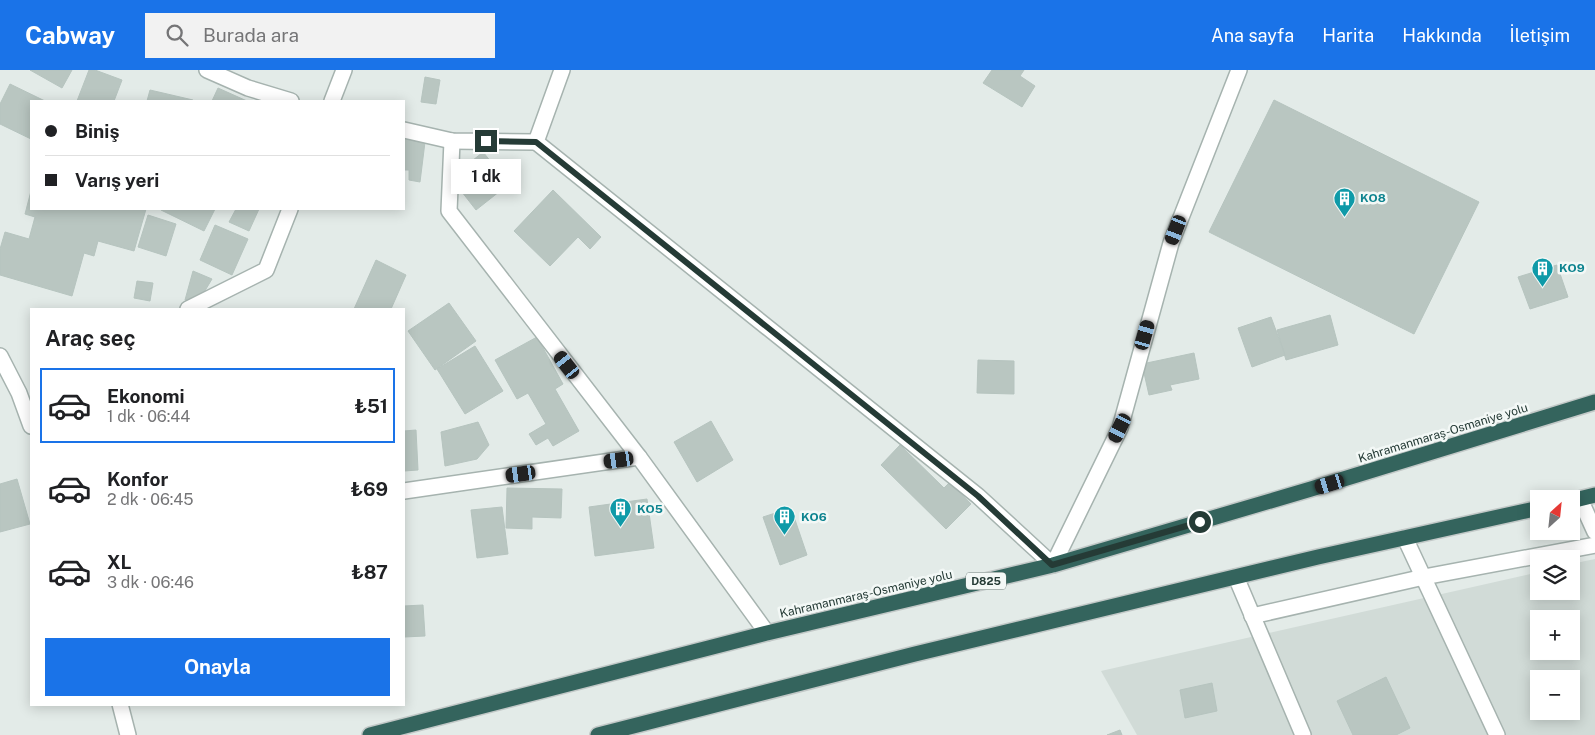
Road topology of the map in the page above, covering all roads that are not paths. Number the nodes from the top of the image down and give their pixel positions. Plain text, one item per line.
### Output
1 (207, 70) edge
2 (344, 70) edge
3 (562, 70) edge
4 (1239, 70) edge
5 (288, 100) edge
6 (332, 100) edge
7 (405, 130) edge
8 (452, 141) junction
9 (536, 142) junction
10 (290, 210) edge
11 (190, 308) edge
12 (0, 356) edge
13 (25, 390) edge
14 (1595, 402) edge
15 (30, 420) edge
16 (639, 458) junction
17 (405, 491) edge
18 (1595, 495) edge
19 (1580, 499) edge
20 (1580, 507) edge
21 (1530, 510) edge
22 (1595, 532) edge
23 (1405, 538) junction
24 (1595, 545) edge
25 (1052, 565) junction
26 (1236, 577) junction
27 (1424, 577) junction
28 (1252, 616) junction
29 (767, 633) junction
30 (121, 706) edge
31 (128, 735) edge
32 (370, 735) edge
33 (598, 735) edge
34 (1303, 735) edge
35 (1497, 735) edge

1 - 5 street
2 - 6 street
3 - 9 street
4 - 25 street
7 - 8 street
8 - 9 street
8 - 16 street
9 - 25 street
10 - 11 street
12 - 13 street
13 - 15 street
14 - 25 highway, Kahramanmaraş-Osmaniye yolu / D825
16 - 17 street
16 - 29 street
18 - 19 highway
20 - 22 street
21 - 23 highway
23 - 26 highway
23 - 27 street
24 - 27 street
25 - 29 highway, Kahramanmaraş-Osmaniye yolu / D825
26 - 28 street
26 - 33 highway
27 - 28 street
27 - 35 street
28 - 34 street
29 - 32 highway, Kahramanmaraş-Osmaniye yolu / D825
30 - 31 street

